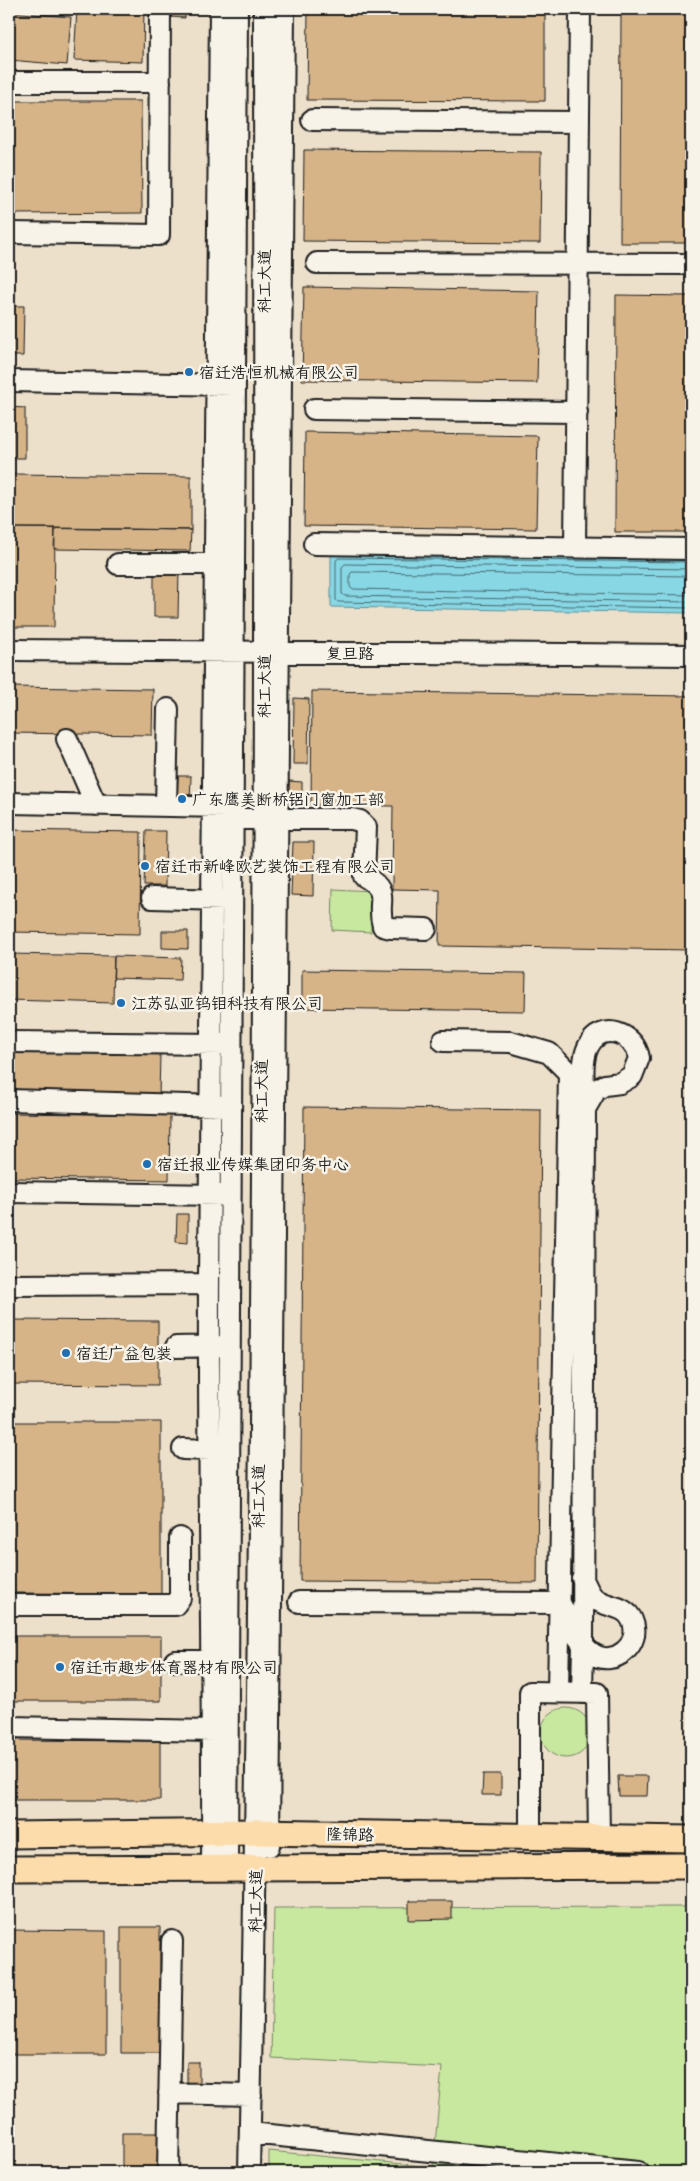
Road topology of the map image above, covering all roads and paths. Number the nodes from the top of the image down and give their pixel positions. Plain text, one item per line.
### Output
1 (160, 9) edge
2 (220, 9) edge
3 (237, 9) edge
4 (264, 9) edge
5 (284, 9) edge
6 (580, 9) edge
7 (9, 82) edge
8 (160, 82) junction
9 (312, 120) dead end
10 (579, 122) junction
11 (9, 233) edge
12 (317, 264) dead end
13 (578, 264) junction
14 (691, 264) edge
15 (9, 381) edge
16 (226, 385) junction
17 (314, 409) dead end
18 (577, 412) junction
19 (314, 544) dead end
20 (576, 547) junction
21 (691, 549) edge
22 (118, 564) dead end
23 (224, 564) junction
24 (9, 650) edge
25 (213, 652) junction
26 (233, 652) junction
27 (272, 652) junction
28 (691, 655) edge
29 (168, 709) dead end
30 (67, 739) dead end
31 (9, 803) edge
32 (96, 805) junction
33 (166, 806) junction
34 (212, 813) junction
35 (233, 813) junction
36 (268, 815) junction
37 (152, 898) dead end
38 (211, 900) junction
39 (232, 900) junction
40 (426, 929) dead end
41 (443, 1041) dead end
42 (9, 1042) edge
43 (210, 1044) junction
44 (232, 1044) junction
45 (585, 1056) junction
46 (569, 1072) junction
47 (9, 1100) edge
48 (210, 1105) junction
49 (231, 1106) junction
50 (577, 1109) junction
51 (9, 1192) edge
52 (209, 1194) junction
53 (231, 1195) junction
54 (209, 1284) junction
55 (9, 1285) edge
56 (209, 1346) junction
57 (230, 1346) junction
58 (176, 1347) dead end
59 (183, 1449) dead end
60 (210, 1450) junction
61 (220, 1556) junction
62 (560, 1578) junction
63 (583, 1578) junction
64 (299, 1602) dead end
65 (560, 1603) junction
66 (9, 1605) edge
67 (582, 1644) junction
68 (175, 1661) dead end
69 (220, 1661) junction
70 (558, 1692) junction
71 (582, 1693) junction
72 (9, 1726) edge
73 (212, 1731) junction
74 (220, 1832) junction
75 (263, 1832) junction
76 (9, 1835) edge
77 (530, 1837) junction
78 (599, 1838) junction
79 (691, 1839) edge
80 (691, 1866) edge
81 (220, 1868) junction
82 (262, 1868) junction
83 (9, 1869) edge
84 (172, 1941) dead end
85 (169, 2093) junction
86 (251, 2095) junction
87 (250, 2133) junction
88 (168, 2172) edge
89 (250, 2172) edge
90 (638, 2172) edge

1 - 8 street
2 - 16 street
3 - 16 street, 科工大道
4 - 27 street, 科工大道
5 - 27 street
6 - 10 street
7 - 8 street
8 - 11 street
9 - 10 street
10 - 13 street
12 - 13 street
13 - 14 street
13 - 18 street
15 - 16 street
16 - 23 street, 科工大道
17 - 18 street
18 - 20 street
19 - 20 street
20 - 21 street
22 - 23 street
23 - 25 street
23 - 26 street, 科工大道
24 - 25 street, 复旦路
25 - 26 street, 复旦路
25 - 34 street
26 - 27 street, 复旦路
26 - 35 street, 科工大道
27 - 28 street, 复旦路
27 - 36 street, 科工大道
29 - 33 street
30 - 32 street
31 - 32 street
32 - 33 street
33 - 34 street
34 - 35 street
34 - 38 street
35 - 36 street
35 - 39 street, 科工大道
36 - 40 street
36 - 75 street, 科工大道
37 - 38 street
38 - 39 street
38 - 43 street
39 - 44 street, 科工大道
41 - 46 street
42 - 43 street
43 - 44 street
43 - 48 street
44 - 49 street, 科工大道
45 - 46 street
45 - 50 street
45 - 50 street
46 - 50 street
47 - 48 street
48 - 49 street
48 - 52 street
49 - 53 street, 科工大道
50 - 62 street
50 - 63 street
51 - 52 street
52 - 53 street
52 - 54 street
53 - 57 street, 科工大道
54 - 55 street
54 - 56 street
56 - 57 street
56 - 58 street
56 - 60 street
57 - 61 street, 科工大道
59 - 60 street
60 - 61 street
61 - 66 street
61 - 69 street, 科工大道
62 - 63 street
62 - 65 street
63 - 67 street
63 - 67 street
64 - 65 street
65 - 67 street
65 - 70 street
67 - 71 street
68 - 69 street
69 - 73 street
69 - 74 street, 科工大道
70 - 71 street
70 - 77 street
71 - 78 street
72 - 73 street
73 - 74 street
74 - 75 main road, 隆锦路
74 - 76 main road, 隆锦路
74 - 81 street, 科工大道
75 - 77 main road, 隆锦路
75 - 82 street, 科工大道
77 - 78 main road, 隆锦路
78 - 79 main road, 隆锦路
80 - 82 main road, 隆锦路
81 - 82 main road, 隆锦路
81 - 83 main road, 隆锦路
82 - 86 street, 科工大道
84 - 85 street
85 - 86 street
85 - 88 street
86 - 87 street, 科工大道
87 - 89 street, 科工大道
87 - 90 street

